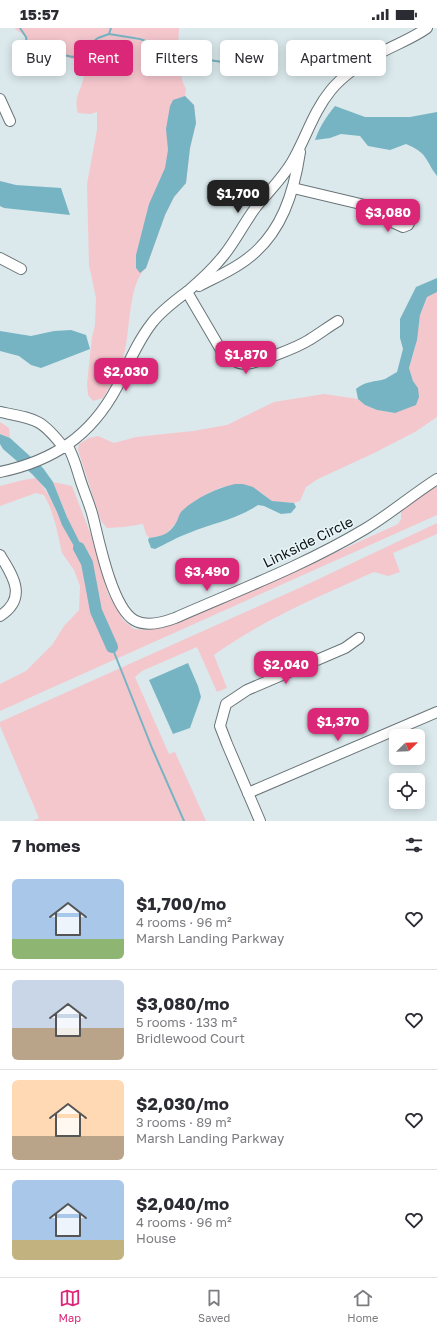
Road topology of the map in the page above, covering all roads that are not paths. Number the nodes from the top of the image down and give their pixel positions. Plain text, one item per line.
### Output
1 (425, 29) edge
2 (0, 99) edge
3 (10, 121) dead end
4 (301, 146) junction
5 (293, 188) junction
6 (369, 206) dead end
7 (0, 258) edge
8 (21, 269) dead end
9 (187, 292) junction
10 (338, 321) dead end
11 (0, 412) edge
12 (66, 446) junction
13 (0, 472) edge
14 (437, 479) edge
15 (0, 555) edge
16 (0, 616) edge
17 (359, 638) dead end
18 (437, 712) edge
19 (248, 793) junction
20 (260, 821) edge

1 - 4 street
2 - 3 street
4 - 5 street
4 - 9 street
5 - 6 street
5 - 9 street
7 - 8 street
9 - 10 street
9 - 12 street
11 - 12 street, Linkside Circle
12 - 13 street
12 - 14 street, Linkside Circle
15 - 16 street
17 - 19 street
18 - 19 street
19 - 20 street

